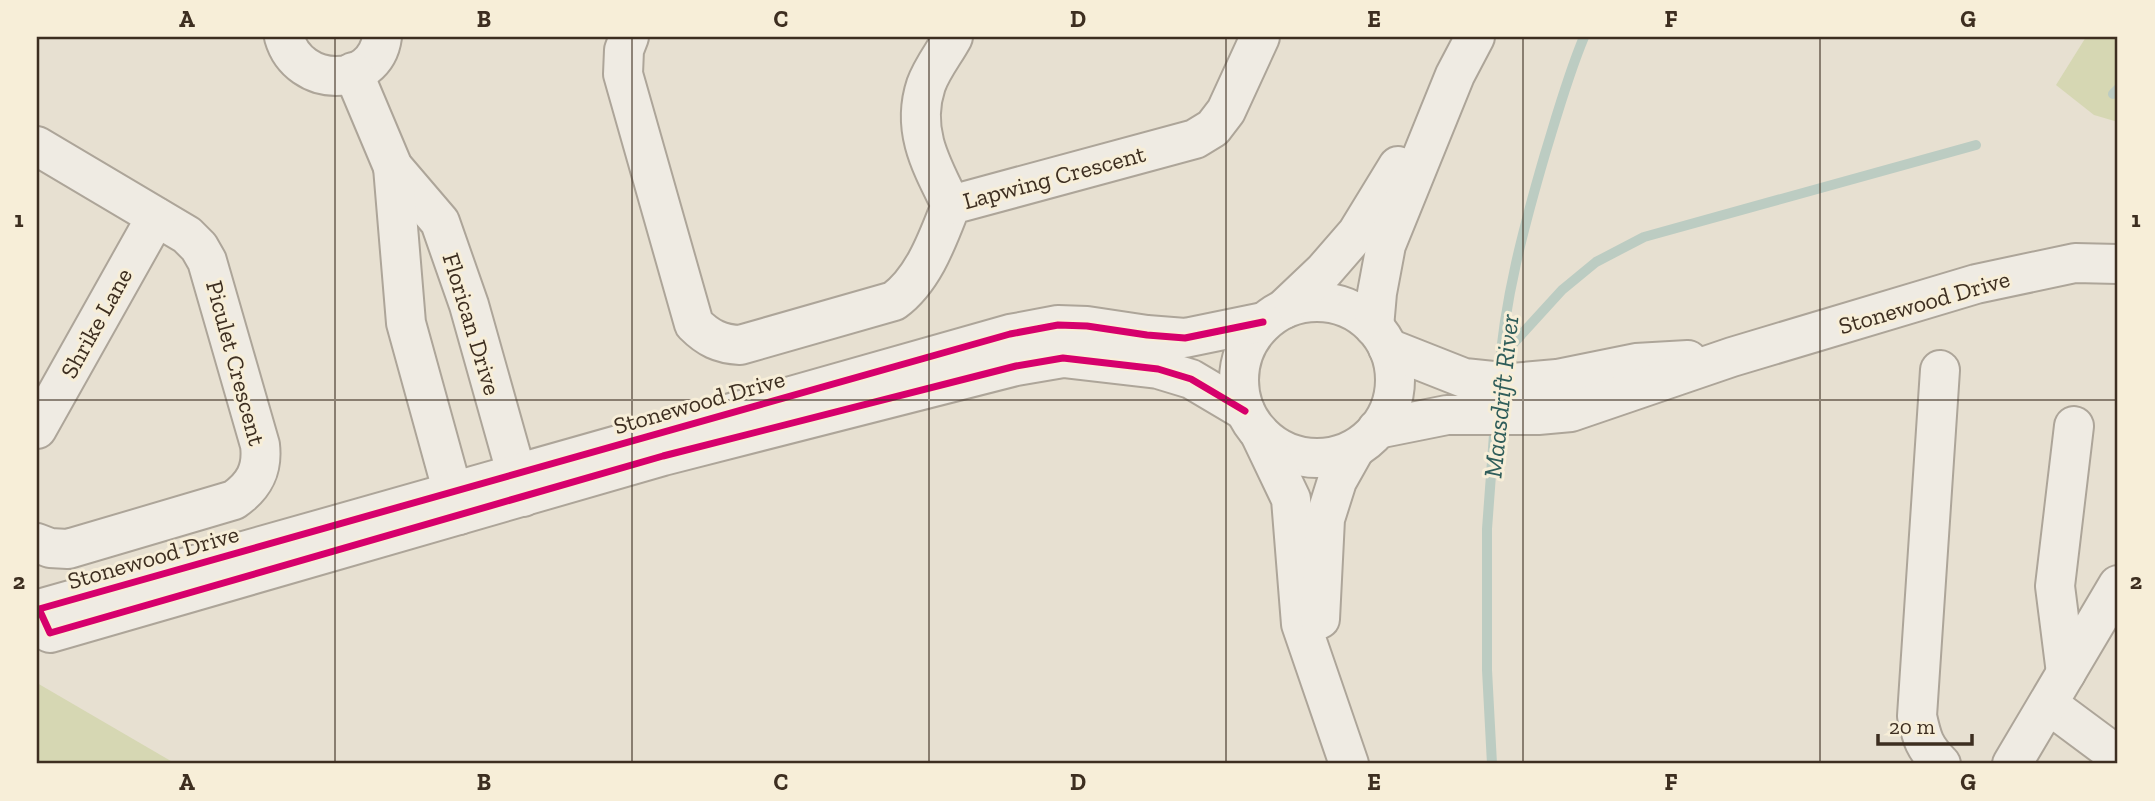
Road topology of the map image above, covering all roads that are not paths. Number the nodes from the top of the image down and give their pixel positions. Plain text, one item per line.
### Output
1 (284, 37) edge
2 (382, 37) edge
3 (629, 37) edge
4 (953, 37) edge
5 (1260, 37) edge
6 (1475, 37) edge
7 (353, 72) junction
8 (1455, 75) junction
9 (37, 146) edge
10 (393, 167) junction
11 (951, 205) junction
12 (156, 217) junction
13 (2118, 264) edge
14 (1274, 315) junction
15 (1381, 337) junction
16 (1940, 370) dead end
17 (1539, 398) junction
18 (1252, 422) junction
19 (2074, 426) dead end
20 (37, 429) edge
21 (1366, 439) junction
22 (520, 485) junction
23 (456, 503) junction
24 (37, 542) edge
25 (2118, 585) edge
26 (2057, 688) junction
27 (1324, 690) junction
28 (2118, 756) edge
29 (1349, 764) edge
30 (1941, 764) edge
31 (2012, 764) edge

1 - 7 street
2 - 7 street
3 - 11 street, Lapwing Crescent
4 - 11 street
5 - 11 street, Lapwing Crescent
6 - 8 street
7 - 10 street, Florican Drive
8 - 14 street
8 - 15 street
9 - 12 street, Piculet Crescent
10 - 22 street, Florican Drive
10 - 23 street, Florican Drive
12 - 20 street, Shrike Lane
12 - 24 street, Piculet Crescent
13 - 17 street, Stonewood Drive
14 - 15 street
14 - 18 street
14 - 22 street, Stonewood Drive
15 - 17 street, Stonewood Drive
15 - 21 street
16 - 30 street
17 - 21 street, Stonewood Drive
18 - 21 street
18 - 22 street, Stonewood Drive
18 - 27 street
19 - 26 street
21 - 27 street
22 - 23 street, Stonewood Drive
23 - 23 street, Stonewood Drive
25 - 26 street
26 - 28 street
26 - 31 street
27 - 29 street

